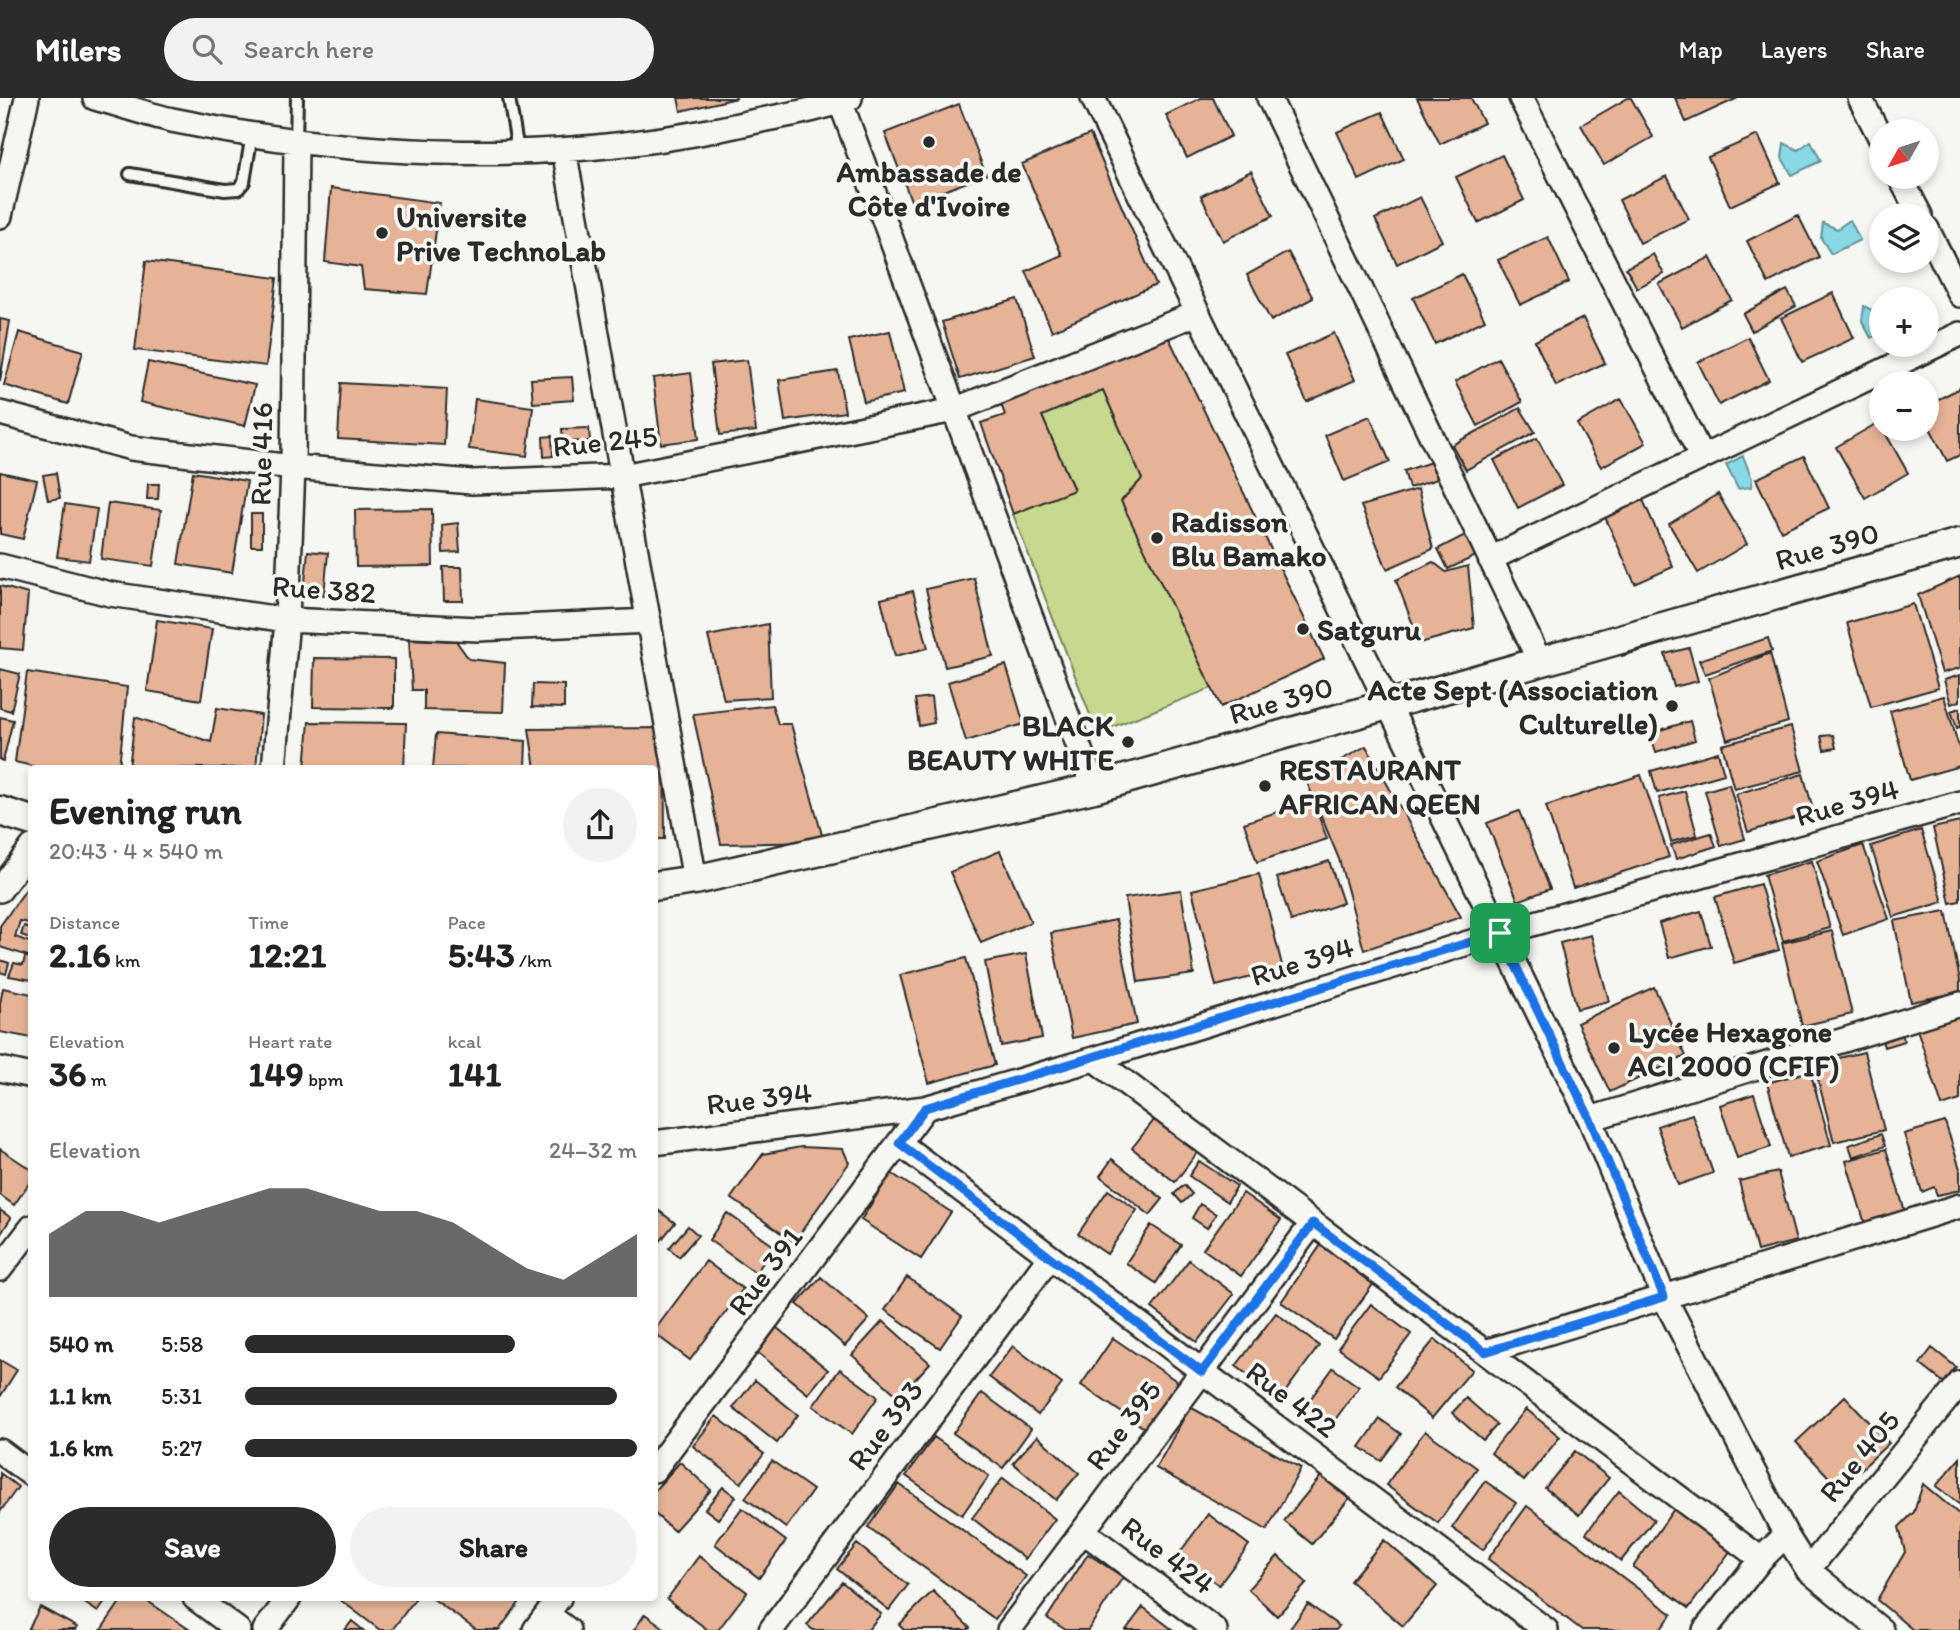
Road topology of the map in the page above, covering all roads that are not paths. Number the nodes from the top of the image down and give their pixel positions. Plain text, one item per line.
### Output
1 (27, 98) edge
2 (95, 98) edge
3 (297, 98) edge
4 (509, 98) edge
5 (1093, 98) edge
6 (1269, 98) edge
7 (1521, 98) edge
8 (1860, 98) edge
9 (843, 99) edge
10 (1871, 119) edge
11 (252, 134) junction
12 (296, 141) junction
13 (564, 149) junction
14 (518, 151) junction
15 (130, 174) dead end
16 (0, 216) edge
17 (1939, 253) edge
18 (1960, 295) edge
19 (1198, 313) junction
20 (1960, 334) edge
21 (954, 410) junction
22 (0, 414) edge
23 (1702, 457) junction
24 (293, 467) junction
25 (623, 476) junction
26 (1960, 543) edge
27 (1490, 559) junction
28 (0, 566) edge
29 (287, 620) junction
30 (649, 621) junction
31 (1540, 662) junction
32 (1388, 705) junction
33 (274, 765) edge
34 (1094, 788) junction
35 (1960, 803) edge
36 (0, 811) edge
37 (28, 820) edge
38 (28, 853) edge
39 (695, 880) junction
40 (658, 885) edge
41 (0, 890) edge
42 (1500, 933) junction
43 (1960, 1004) edge
44 (1094, 1059) junction
45 (0, 1069) edge
46 (28, 1075) edge
47 (925, 1108) junction
48 (1590, 1119) junction
49 (658, 1142) edge
50 (899, 1143) junction
51 (1960, 1206) edge
52 (1313, 1223) junction
53 (28, 1232) edge
54 (1050, 1257) junction
55 (0, 1269) edge
56 (1664, 1297) junction
57 (1485, 1352) junction
58 (1202, 1372) junction
59 (1960, 1382) edge
60 (0, 1451) edge
61 (658, 1465) edge
62 (28, 1472) edge
63 (1083, 1531) junction
64 (1786, 1535) junction
65 (1760, 1559) junction
66 (1808, 1570) junction
67 (199, 1601) edge
68 (287, 1601) edge
69 (547, 1614) edge
70 (238, 1630) edge
71 (265, 1630) edge
72 (568, 1630) edge
73 (771, 1630) edge
74 (1009, 1630) edge
75 (1215, 1630) edge
76 (1546, 1630) edge
77 (1704, 1630) edge
78 (1881, 1630) edge

1 - 16 street
2 - 11 street
3 - 12 lane
4 - 14 lane
5 - 19 street
6 - 27 street
7 - 23 street
8 - 10 street
9 - 13 street
9 - 21 street
11 - 12 street
11 - 15 lane
12 - 14 street
12 - 24 street, Rue 416
13 - 14 street
13 - 25 street
17 - 18 street
19 - 21 street, Rue 245
19 - 32 street
20 - 23 street
21 - 25 street, Rue 245
21 - 34 street
22 - 24 street, Rue 245
23 - 27 street
24 - 25 street, Rue 245
24 - 29 street, Rue 416
25 - 30 street
26 - 31 street, Rue 390
27 - 31 street
28 - 29 street, Rue 382
29 - 30 street, Rue 382
29 - 33 street, Rue 416
30 - 39 street
31 - 32 street, Rue 390
32 - 34 street, Rue 390
32 - 42 street
34 - 39 street, Rue 390
35 - 42 street, Rue 394
36 - 37 street
38 - 41 street
39 - 40 street, Rue 390
42 - 44 street, Rue 394
42 - 48 street
43 - 48 street
44 - 47 street, Rue 394
44 - 52 street
45 - 46 street
47 - 49 street, Rue 394
47 - 50 street, Rue 391
48 - 56 street
50 - 54 street, Rue 422
50 - 61 street, Rue 391
51 - 56 street
52 - 57 street
52 - 58 street, Rue 395
53 - 55 street
54 - 58 street, Rue 422
54 - 73 street, Rue 393
56 - 57 street
56 - 64 street
57 - 65 street
58 - 63 street, Rue 395
58 - 76 street, Rue 422
59 - 66 street, Rue 405
60 - 62 street
63 - 74 street, Rue 395
63 - 75 street, Rue 424
64 - 65 street
64 - 66 street
65 - 77 street
66 - 78 street
67 - 70 street
68 - 71 street
69 - 72 street

